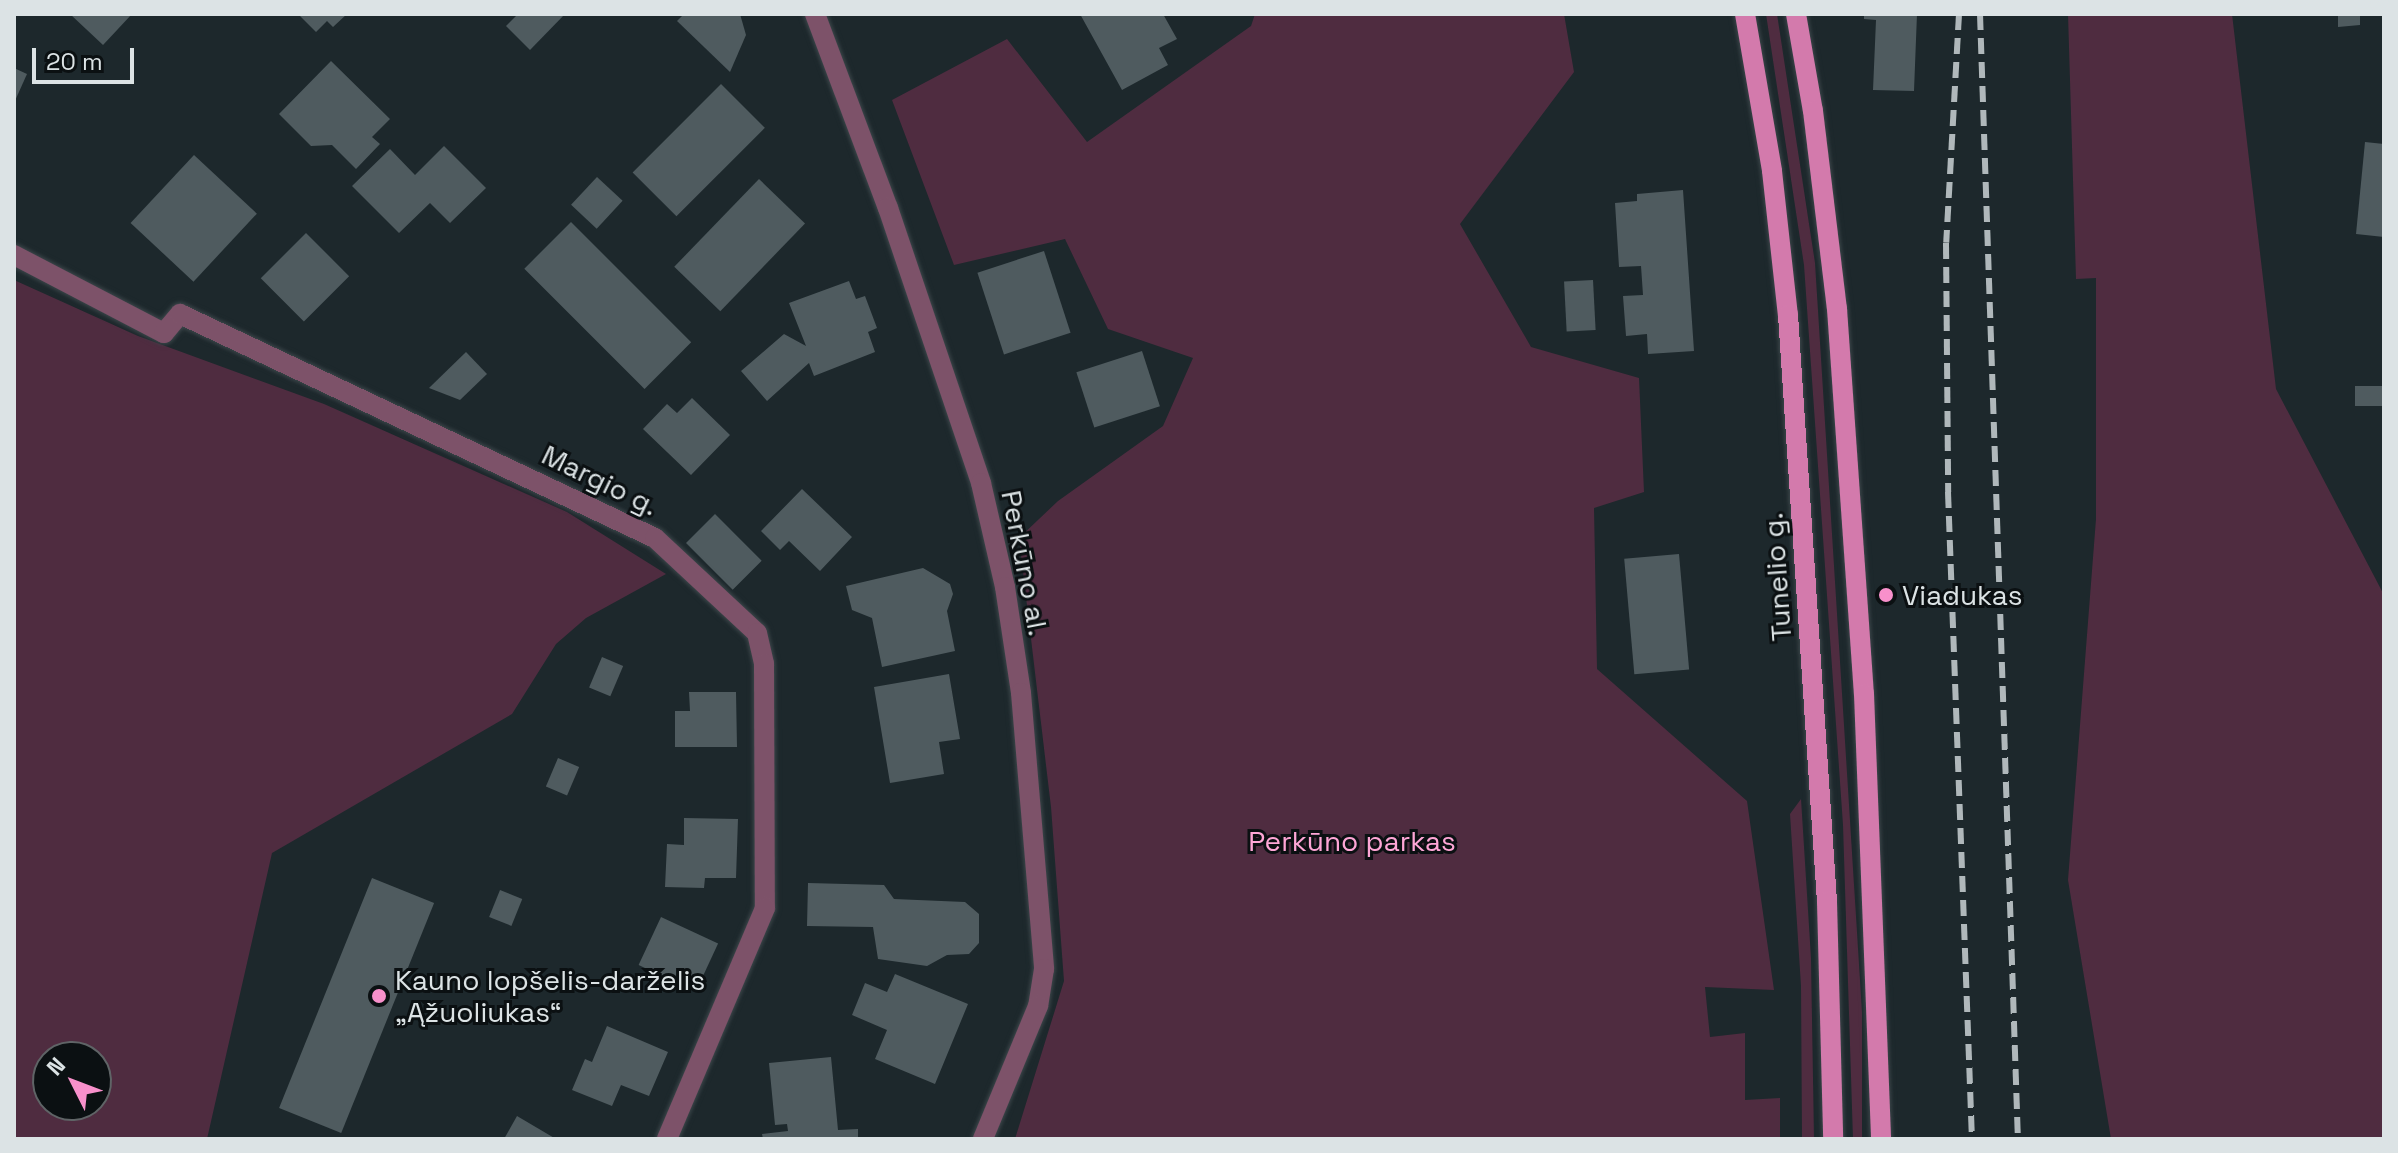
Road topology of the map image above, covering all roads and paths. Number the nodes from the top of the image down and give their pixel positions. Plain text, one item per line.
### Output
1 (815, 14) edge
2 (1745, 14) edge
3 (1796, 14) edge
4 (14, 255) edge
5 (667, 1139) edge
6 (983, 1139) edge
7 (1833, 1139) edge
8 (1881, 1139) edge

1 - 6 street, Perkūno al.
2 - 7 main road, Tunelio g.
3 - 8 main road
4 - 5 street, Margio g.

